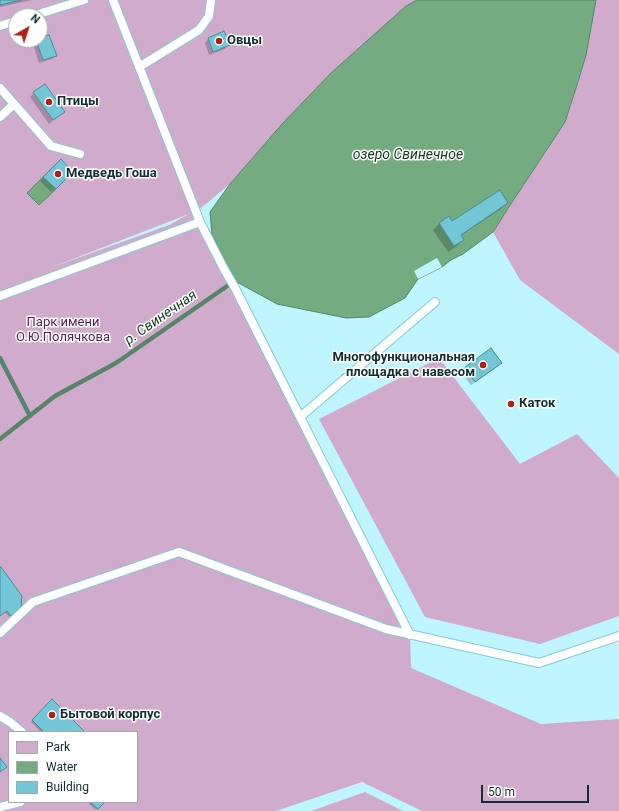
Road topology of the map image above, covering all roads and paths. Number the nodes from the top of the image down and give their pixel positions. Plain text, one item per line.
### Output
1 (84, 0) edge
2 (113, 0) edge
3 (211, 0) edge
4 (48, 11) edge
5 (139, 67) junction
6 (0, 88) edge
7 (14, 104) junction
8 (0, 117) edge
9 (80, 154) dead end
10 (200, 222) junction
11 (0, 296) edge
12 (435, 302) dead end
13 (300, 417) junction
14 (0, 634) edge
15 (410, 634) junction
16 (619, 636) edge
17 (0, 716) edge
18 (21, 731) edge
19 (16, 803) edge
20 (0, 807) edge

1 - 4 lane
2 - 5 lane
3 - 5 lane
5 - 10 lane
6 - 7 lane
7 - 8 lane
7 - 9 lane
10 - 11 lane
10 - 13 lane
12 - 13 lane
13 - 15 lane
14 - 15 lane
15 - 16 lane
17 - 18 lane
19 - 20 lane

